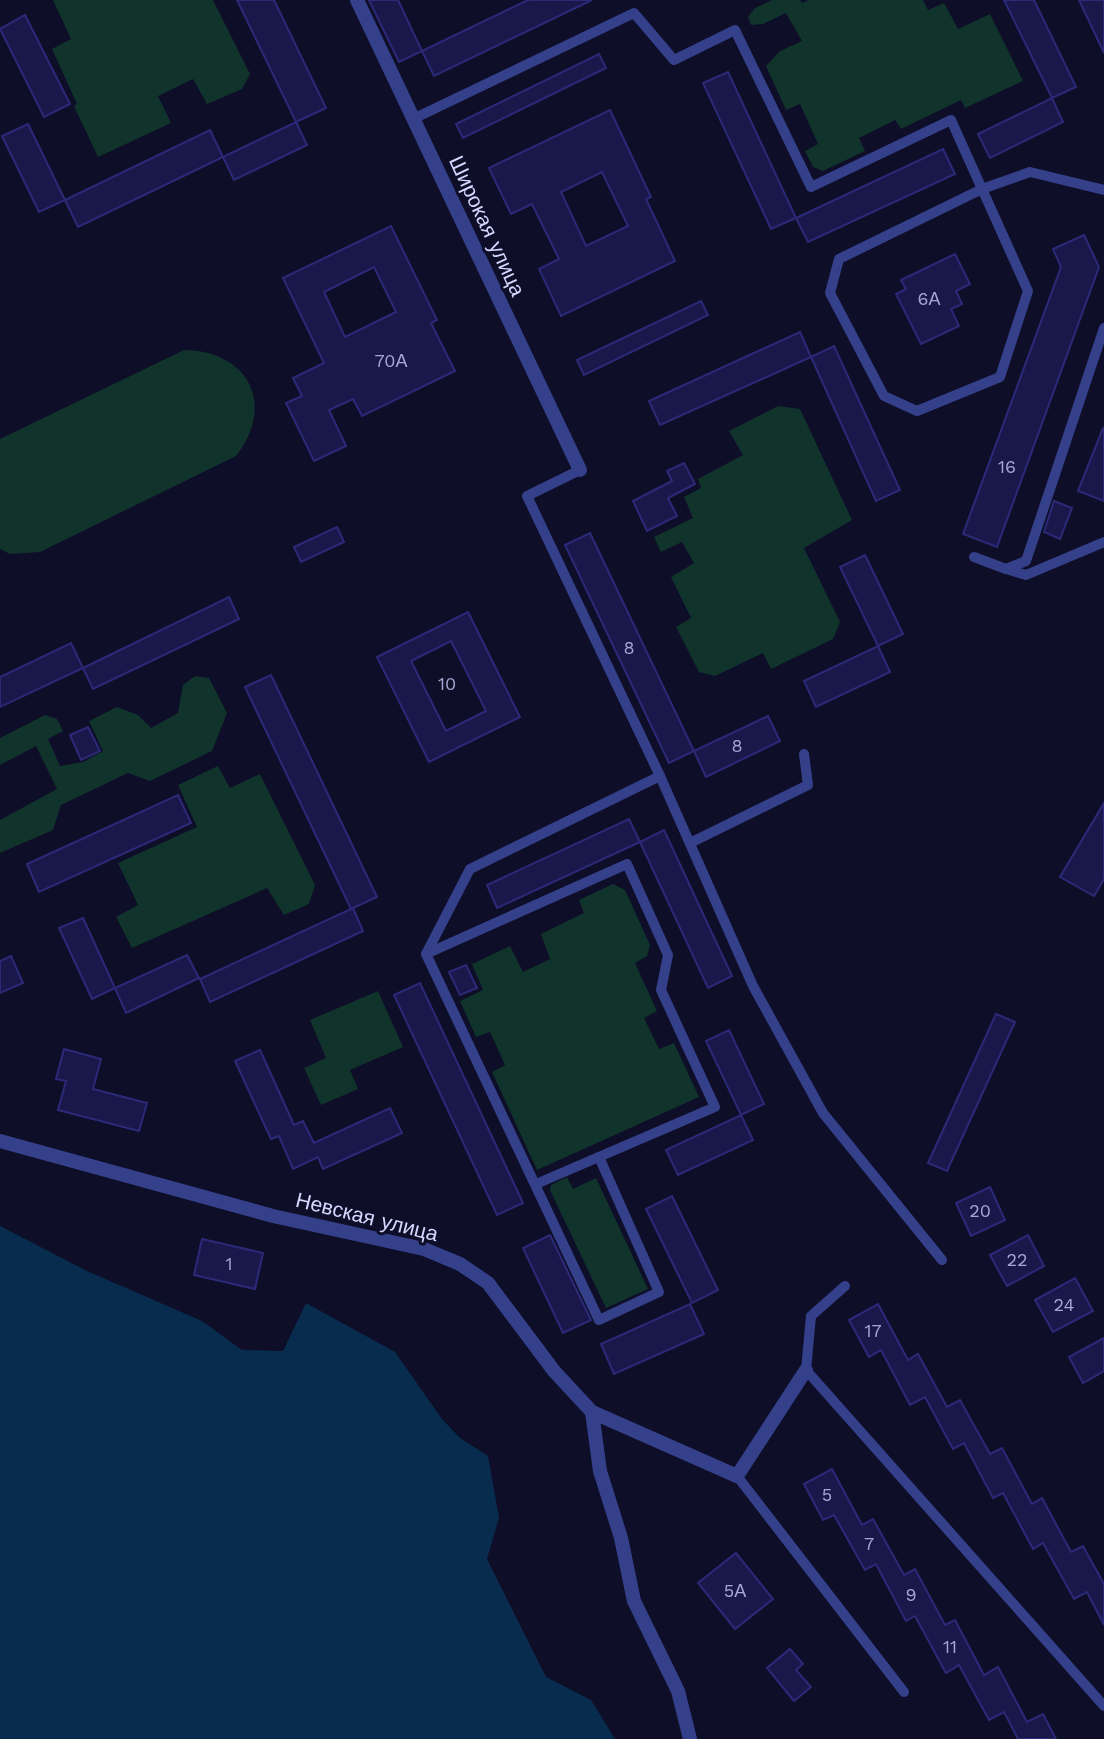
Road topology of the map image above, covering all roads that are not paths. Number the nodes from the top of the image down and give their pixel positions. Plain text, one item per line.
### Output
1 (357, 0) edge
2 (413, 119) junction
3 (982, 188) junction
4 (1104, 190) edge
5 (1104, 328) edge
6 (580, 470) joint
7 (1104, 542) edge
8 (974, 557) dead end
9 (1006, 569) junction
10 (804, 754) dead end
11 (660, 776) junction
12 (690, 843) junction
13 (426, 954) junction
14 (0, 1141) edge
15 (599, 1157) junction
16 (536, 1184) junction
17 (942, 1260) dead end
18 (845, 1286) dead end
19 (806, 1370) junction
20 (592, 1412) junction
21 (737, 1476) junction
22 (904, 1692) dead end
23 (1104, 1706) edge
24 (690, 1739) edge

1 - 2 street, Широкая улица
2 - 3 lane
2 - 6 street, Широкая улица
3 - 3 lane
3 - 4 lane
5 - 9 lane
6 - 11 lane
7 - 9 lane
8 - 9 lane
10 - 12 lane
11 - 12 lane
11 - 13 lane
12 - 17 lane
13 - 15 lane
13 - 16 lane
14 - 20 street, Невская улица
15 - 16 lane
15 - 16 lane
18 - 19 lane
19 - 21 street
19 - 23 lane
20 - 21 street, Невская улица
20 - 24 street
21 - 22 lane

